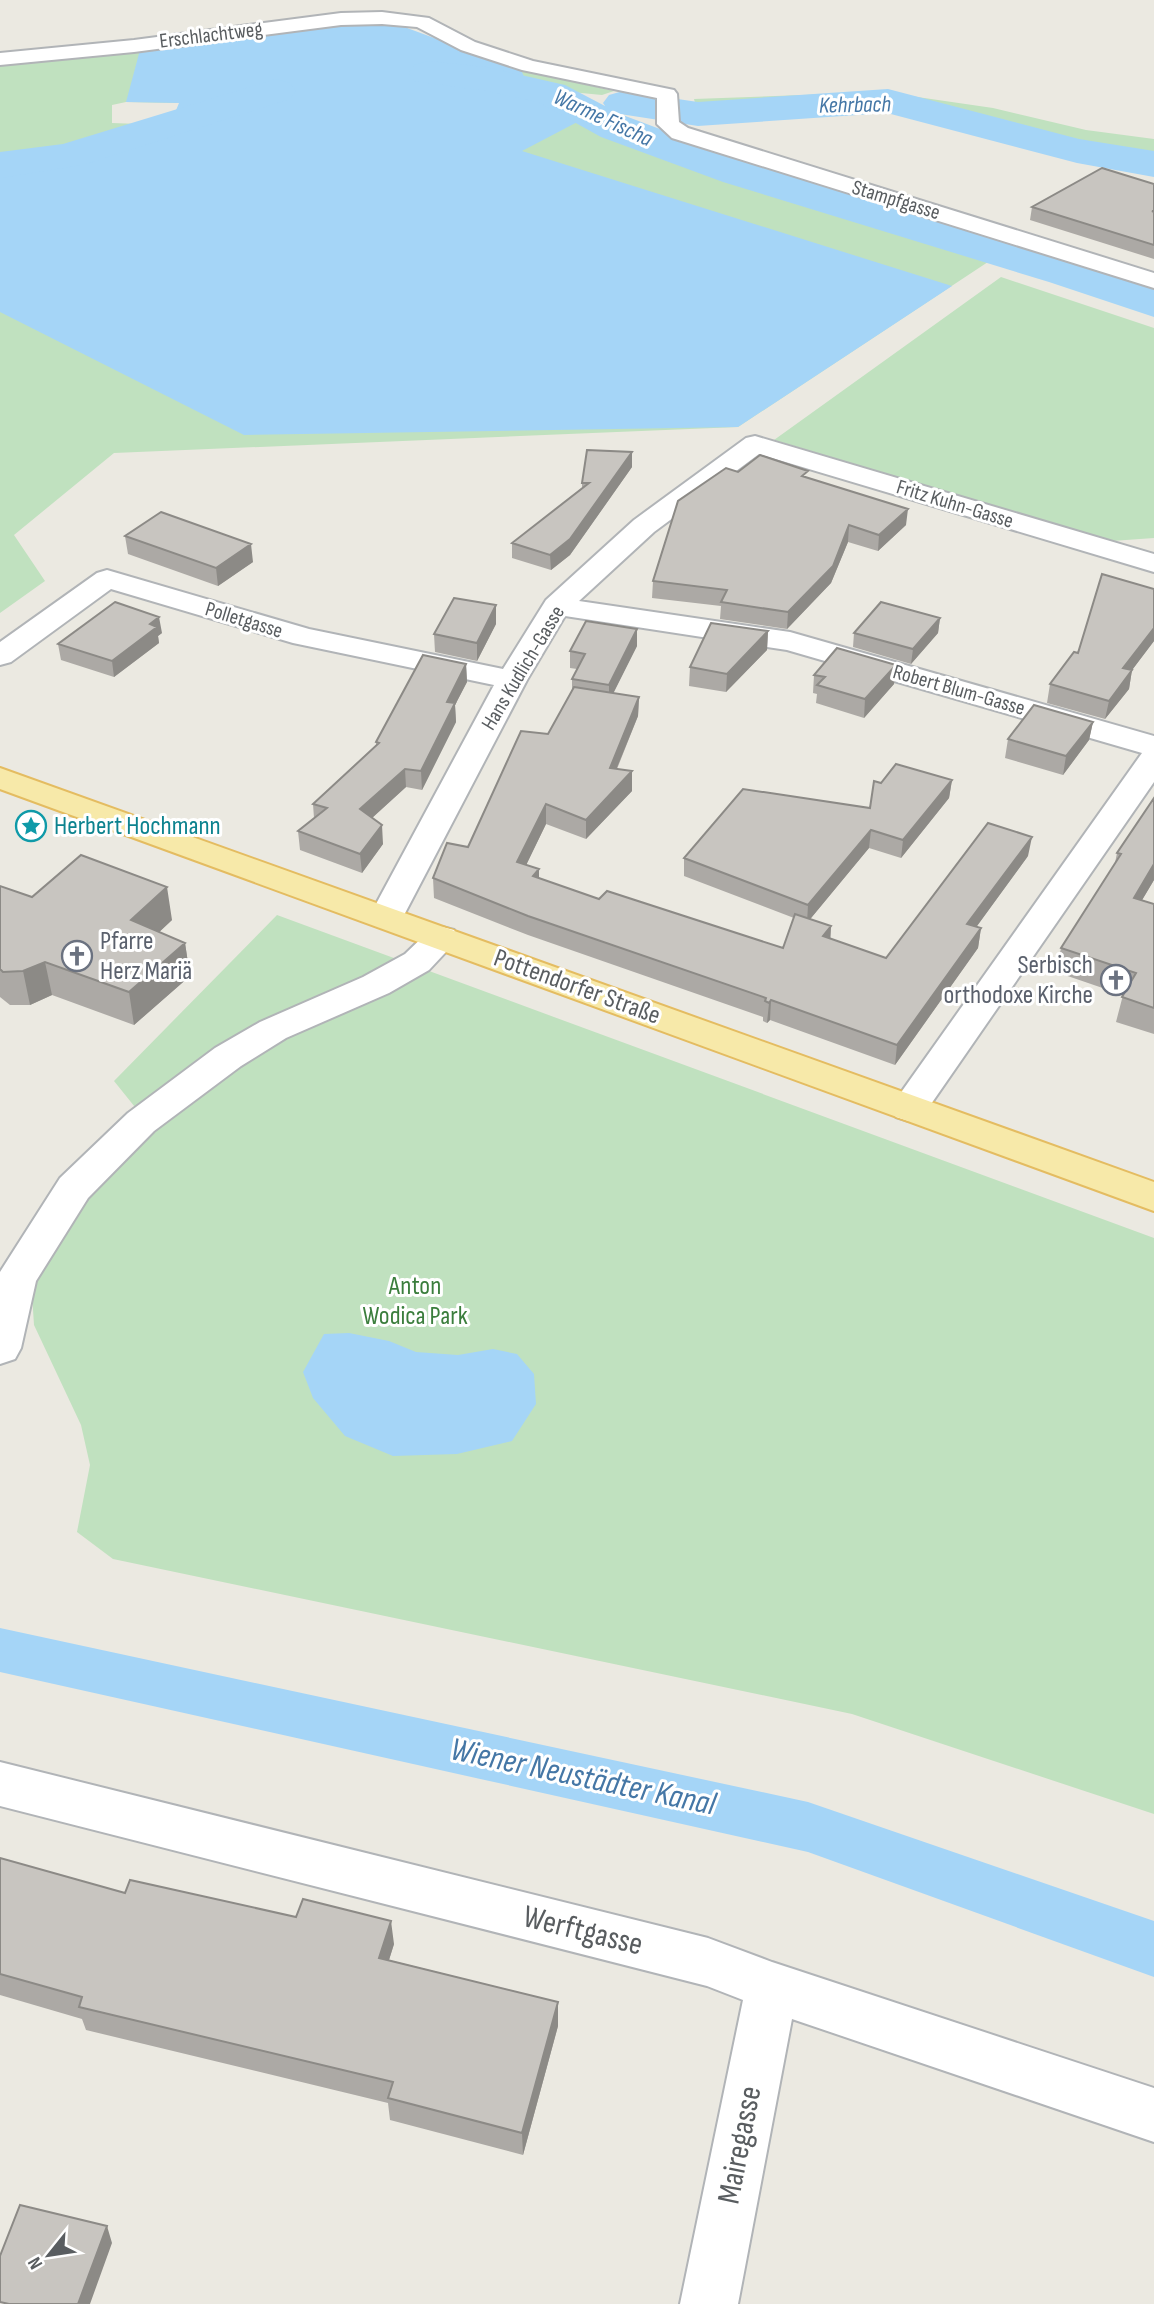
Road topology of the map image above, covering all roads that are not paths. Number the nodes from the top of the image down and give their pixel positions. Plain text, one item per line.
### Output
1 (422, 0) edge
2 (422, 22) junction
3 (0, 59) edge
4 (1154, 281) edge
5 (755, 444) joint
6 (1154, 564) edge
7 (556, 606) junction
8 (0, 656) edge
9 (512, 680) junction
10 (1154, 746) edge
11 (1154, 760) edge
12 (0, 778) edge
13 (386, 917) junction
14 (442, 938) junction
15 (909, 1108) junction
16 (1154, 1198) edge
17 (0, 1348) edge
18 (0, 1784) edge
19 (772, 1987) junction
20 (1154, 2115) edge
21 (709, 2304) edge

1 - 2 street
2 - 3 street, Erschlachtweg
2 - 4 street, Stampfgasse
5 - 6 street, Fritz Kuhn-Gasse
5 - 7 street, Hans Kudlich-Gasse
7 - 9 street, Hans Kudlich-Gasse
7 - 10 street, Robert Blum-Gasse
8 - 9 street, Polletgasse
9 - 13 street, Hans Kudlich-Gasse
11 - 15 street
12 - 13 main road, Pottendorfer Straße
13 - 14 main road, Pottendorfer Straße
14 - 15 main road, Pottendorfer Straße
14 - 17 street
15 - 16 main road, Pottendorfer Straße
18 - 19 street, Werftgasse
19 - 20 street, Werftgasse
19 - 21 street, Mairegasse

